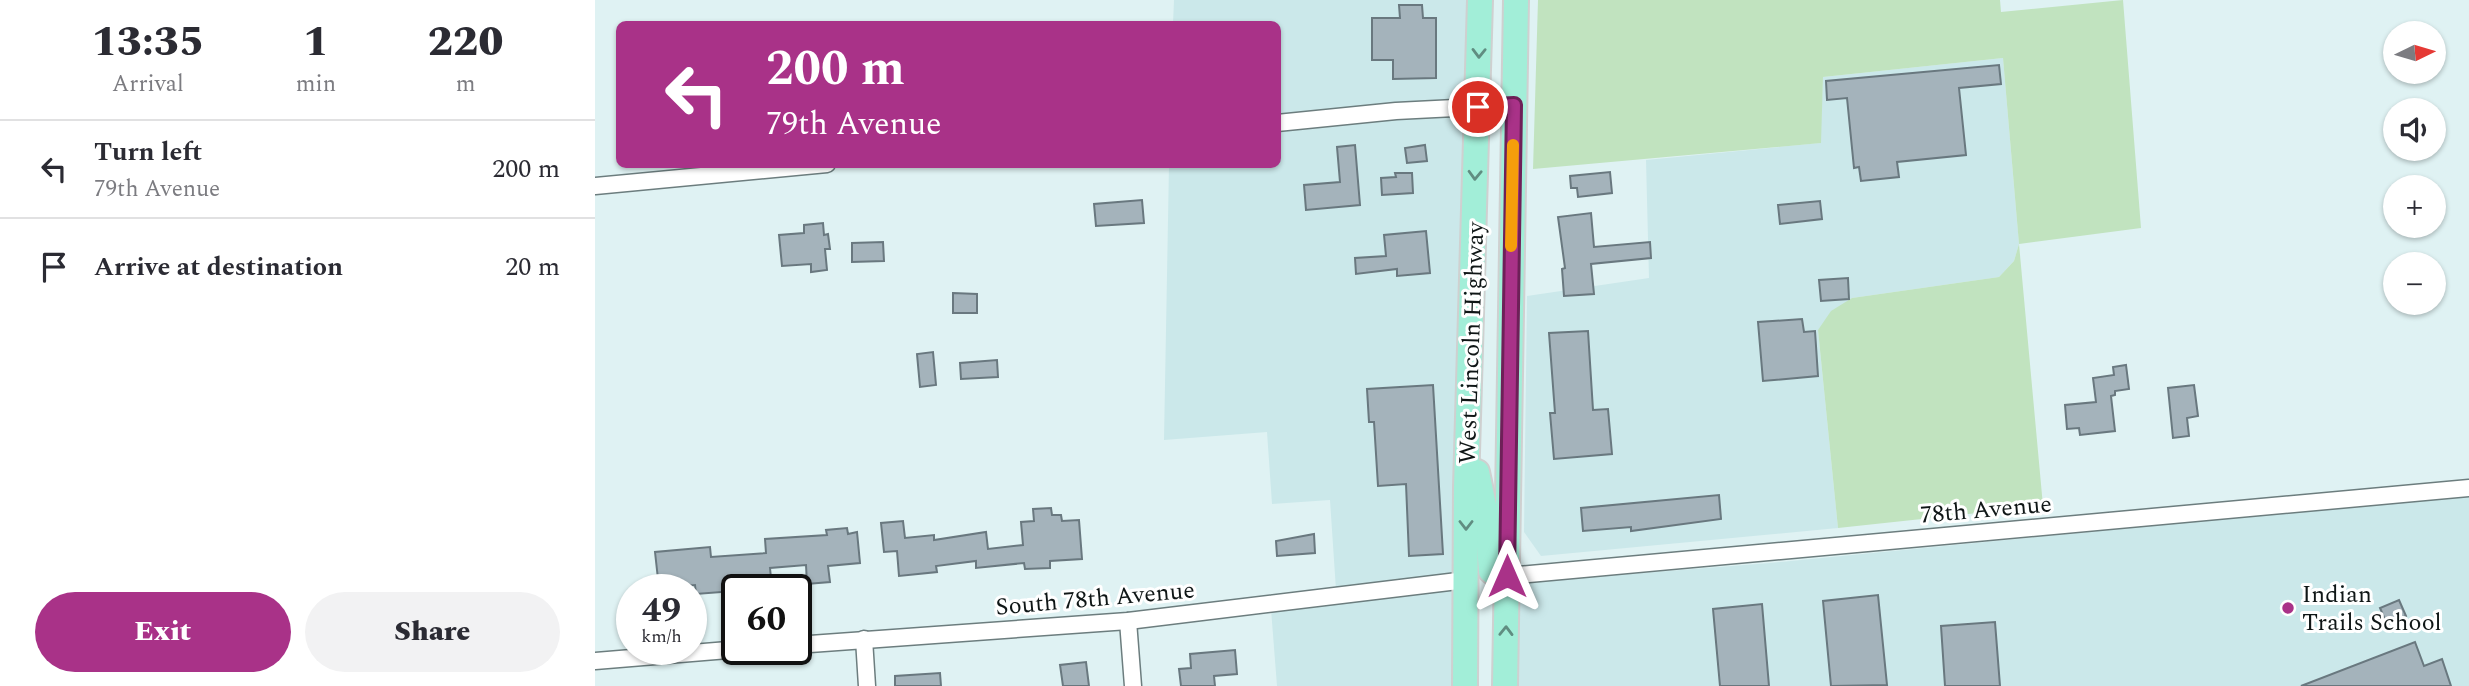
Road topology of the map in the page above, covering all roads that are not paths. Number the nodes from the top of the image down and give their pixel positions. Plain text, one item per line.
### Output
1 (1480, 0) edge
2 (1515, 0) edge
3 (1514, 105) junction
4 (1478, 107) junction
5 (1281, 122) edge
6 (785, 168) edge
7 (595, 186) edge
8 (1468, 426) junction
9 (2469, 488) edge
10 (1507, 576) junction
11 (1467, 580) junction
12 (1128, 621) junction
13 (864, 639) junction
14 (812, 644) edge
15 (721, 651) edge
16 (595, 661) edge
17 (867, 686) edge
18 (1133, 686) edge
19 (1465, 686) edge
20 (1505, 686) edge

1 -> 4 main road, West Lincoln Highway
2 - 3 main road, West Lincoln Highway
3 - 4 street
3 - 10 main road, West Lincoln Highway
4 - 5 street
4 -> 8 main road, West Lincoln Highway
6 - 7 street
8 - 10 main road
8 -> 11 main road, West Lincoln Highway
9 - 10 street, 78th Avenue
20 -> 10 main road, West Lincoln Highway
11 - 12 street, South 78th Avenue
11 - 19 main road, West Lincoln Highway
12 - 13 street, South 78th Avenue
12 - 18 street
13 - 14 street, South 78th Avenue
13 - 17 street
15 - 16 street

